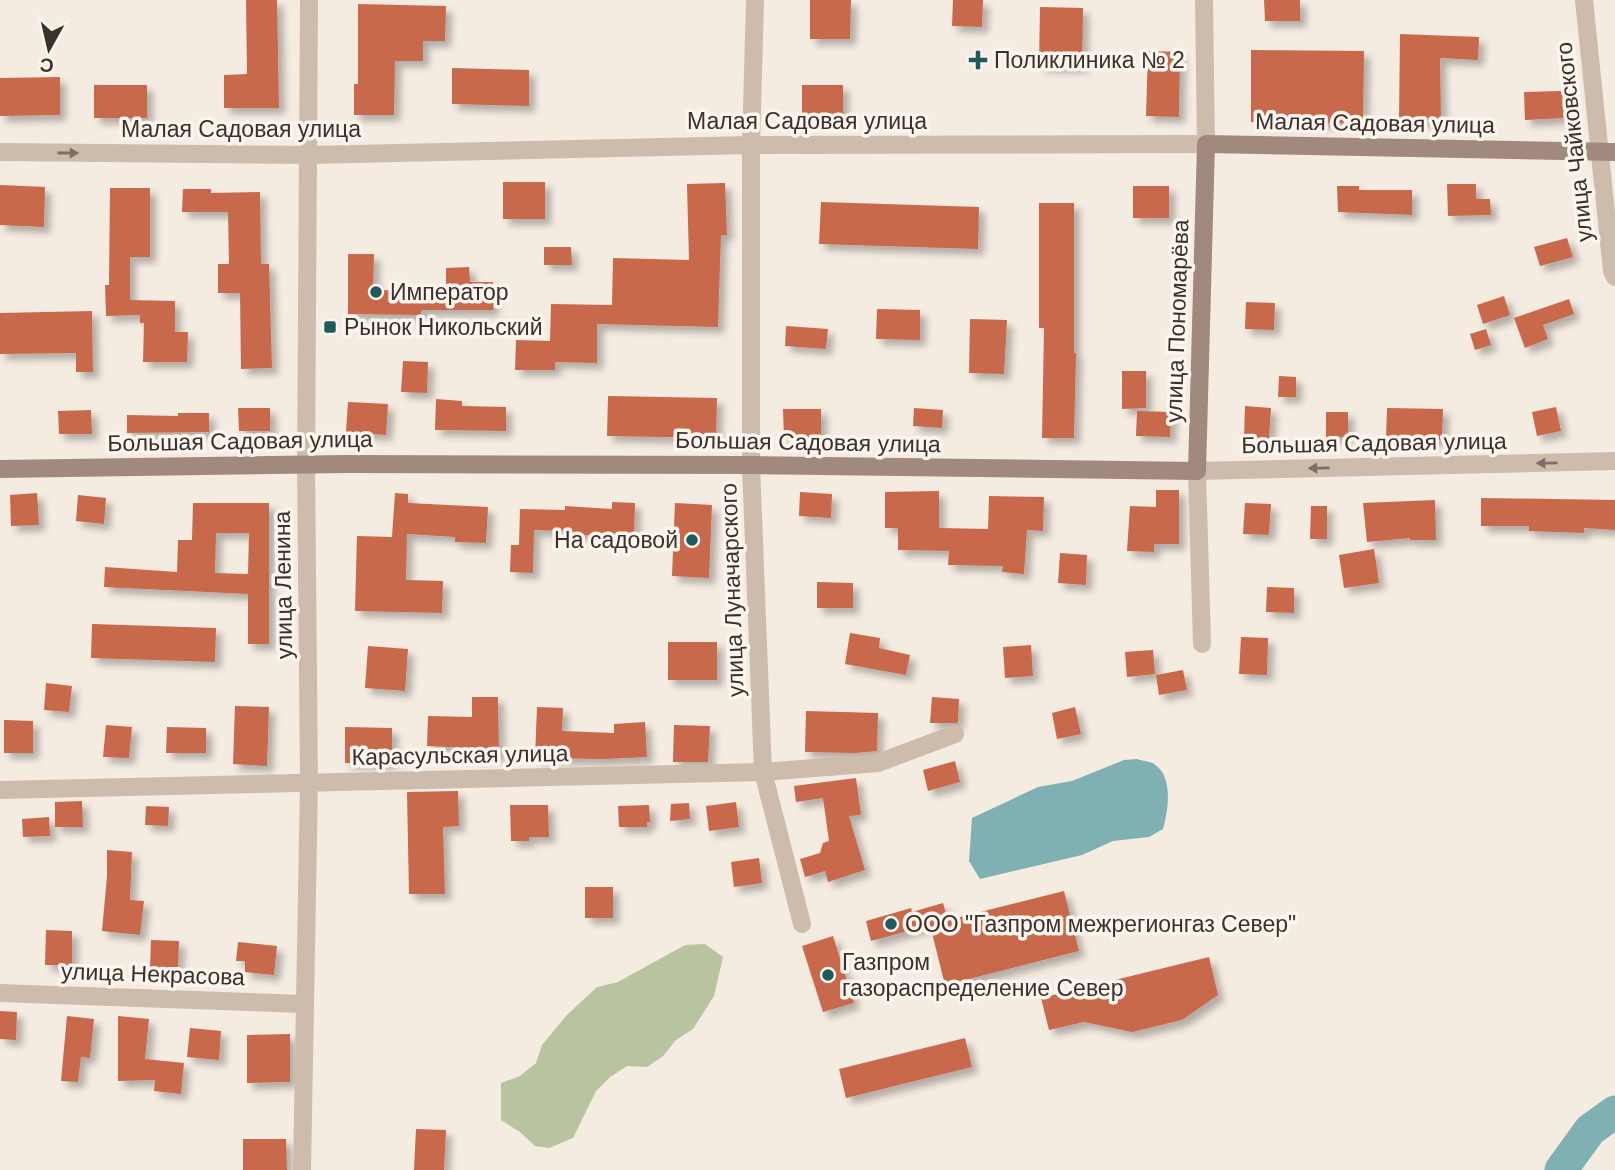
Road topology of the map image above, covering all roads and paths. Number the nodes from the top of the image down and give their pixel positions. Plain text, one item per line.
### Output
1 (309, 0) edge
2 (755, 0) edge
3 (1204, 0) edge
4 (1584, 0) edge
5 (751, 145) junction
6 (1206, 145) junction
7 (0, 152) edge
8 (1607, 152) edge
9 (309, 155) junction
10 (1615, 277) edge
11 (1615, 461) edge
12 (306, 464) junction
13 (751, 465) junction
14 (0, 469) edge
15 (1197, 471) junction
16 (1202, 644) dead end
17 (955, 734) dead end
18 (764, 772) junction
19 (309, 782) junction
20 (0, 790) edge
21 (802, 924) dead end
22 (0, 993) edge
23 (304, 1004) junction
24 (302, 1170) edge

1 - 9 street, улица Ленина
2 - 5 street, улица Луначарского
3 - 6 street, улица Пономарёва
4 - 8 street, улица Чайковского
5 - 6 street, Малая Садовая улица
5 - 9 street, Малая Садовая улица
5 - 13 street, улица Луначарского
6 - 8 main road, Малая Садовая улица
6 - 15 main road, улица Пономарёва
7 -> 9 street, Малая Садовая улица
8 - 10 street, улица Чайковского
9 - 12 street, улица Ленина
11 -> 15 street, Большая Садовая улица
12 - 13 main road, Большая Садовая улица
12 - 14 main road, Большая Садовая улица
12 - 19 street, улица Ленина
13 - 15 main road, Большая Садовая улица
13 - 18 street, улица Луначарского
15 - 16 street, улица Пономарёва
17 - 18 street
18 - 19 street, Карасульская улица
18 - 21 street
19 - 20 street, Карасульская улица
19 - 23 street, улица Ленина
22 - 23 street, улица Некрасова
23 - 24 street, улица Ленина

